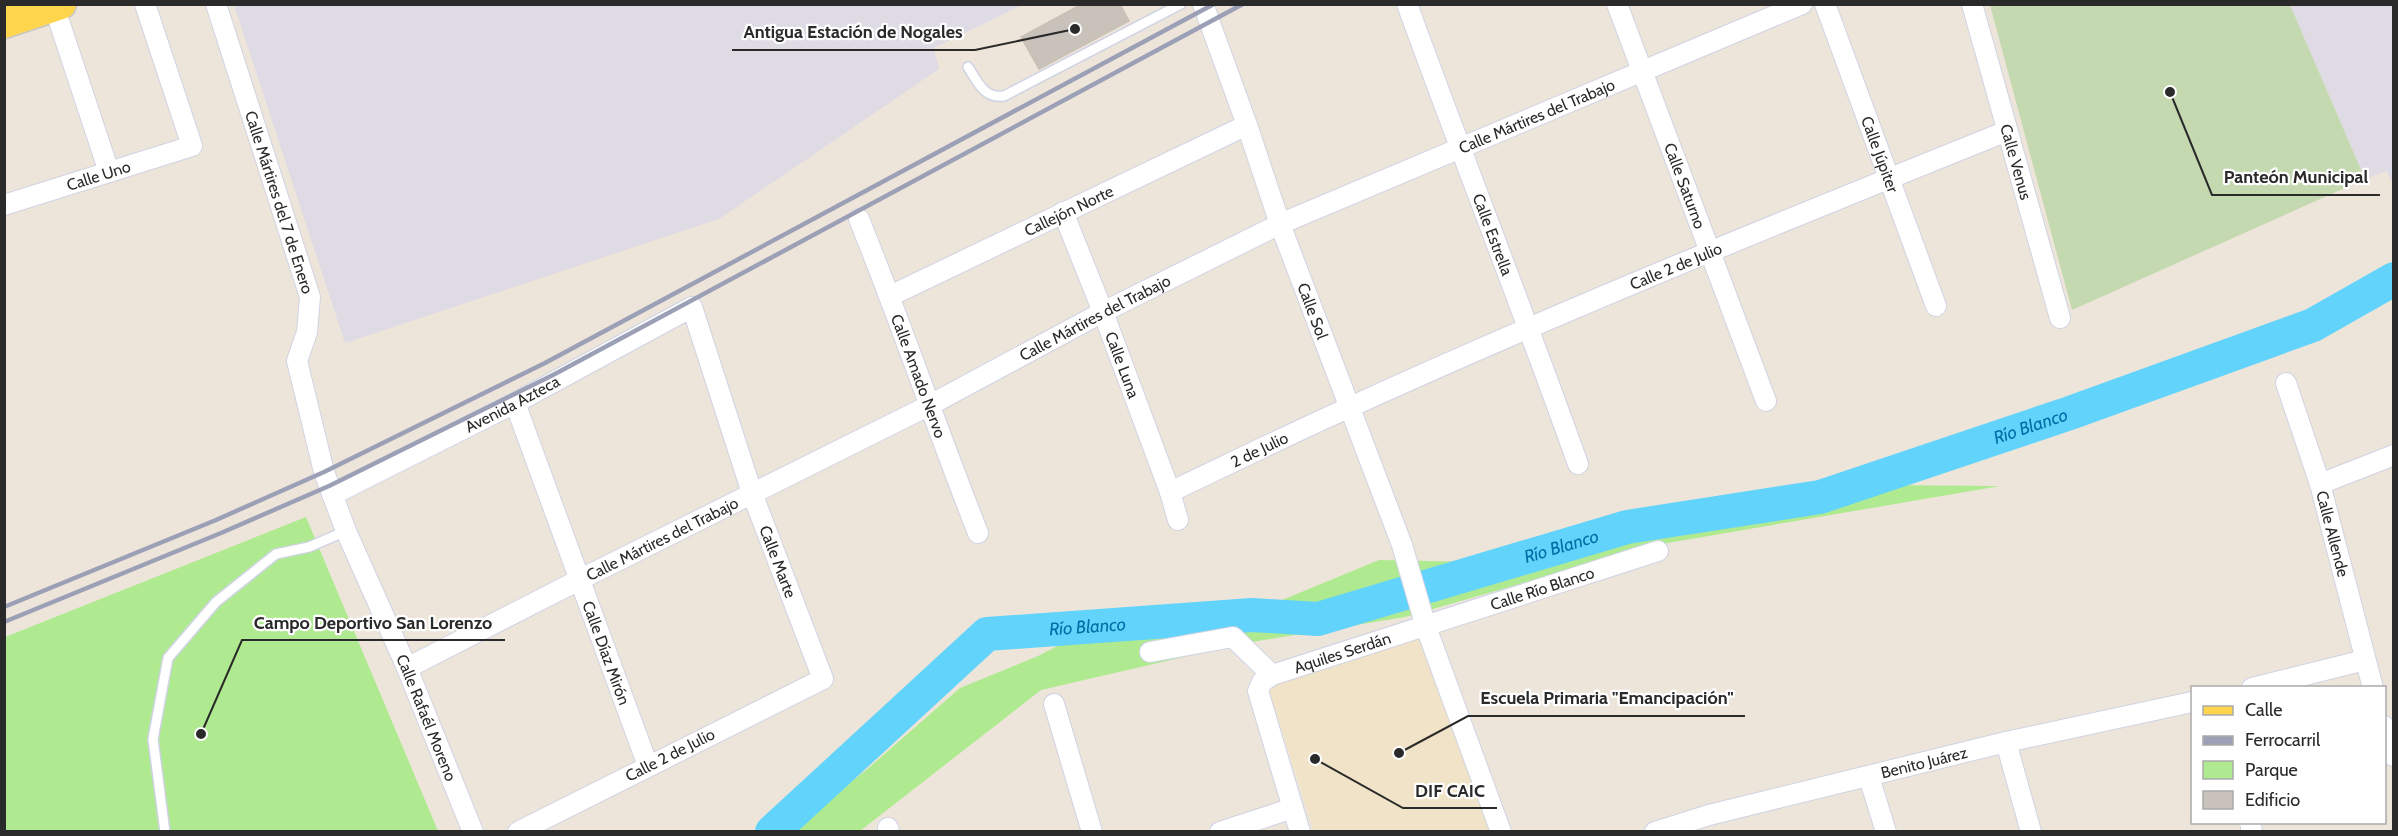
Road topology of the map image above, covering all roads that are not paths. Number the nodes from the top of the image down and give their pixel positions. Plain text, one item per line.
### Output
1 (145, 4) edge
2 (216, 4) edge
3 (1181, 4) edge
4 (1407, 4) edge
5 (1617, 4) edge
6 (1802, 4) edge
7 (1826, 4) edge
8 (1972, 4) edge
9 (58, 5) edge
10 (1204, 7) edge
11 (4, 23) edge
12 (968, 67) dead end
13 (1642, 72) junction
14 (1247, 125) junction
15 (2007, 131) junction
16 (1460, 150) junction
17 (109, 172) junction
18 (1890, 178) junction
19 (4, 205) edge
20 (1063, 212) junction
21 (859, 219) dead end
22 (1280, 224) junction
23 (1709, 253) junction
24 (890, 296) junction
25 (1936, 306) dead end
26 (692, 307) joint
27 (1103, 312) junction
28 (2060, 318) dead end
29 (1530, 328) junction
30 (2286, 383) dead end
31 (1766, 401) dead end
32 (515, 403) junction
33 (928, 406) junction
34 (1348, 408) junction
35 (2394, 455) edge
36 (1578, 464) dead end
37 (324, 472) joint
38 (2320, 484) junction
39 (1170, 492) junction
40 (752, 493) junction
41 (332, 495) junction
42 (1178, 520) dead end
43 (978, 533) dead end
44 (338, 534) junction
45 (1658, 551) dead end
46 (579, 580) junction
47 (1423, 619) junction
48 (1150, 652) dead end
49 (2365, 660) junction
50 (407, 668) junction
51 (823, 679) joint
52 (1267, 679) junction
53 (2256, 686) edge
54 (2373, 686) edge
55 (2191, 702) edge
56 (1054, 704) dead end
57 (2386, 729) edge
58 (2006, 742) junction
59 (2394, 756) edge
60 (648, 766) junction
61 (1869, 777) junction
62 (1293, 808) junction
63 (1711, 823) edge
64 (165, 831) edge
65 (473, 831) edge
66 (518, 831) edge
67 (1092, 831) edge
68 (1220, 831) edge
69 (1300, 831) edge
70 (1501, 831) edge
71 (1655, 831) edge
72 (1886, 831) edge
73 (2031, 831) edge

1 - 17 street, Calle Uno
2 - 37 street, Calle Mártires del 7 de Enero
3 - 12 lane
4 - 16 street, Calle Estrella
5 - 13 street, Calle Saturno
6 - 13 street, Calle Mártires del Trabajo
7 - 18 street, Calle Júpiter
8 - 15 street, Calle Venus
9 - 11 main road
9 - 17 street
10 - 14 street, Calle Sol
13 - 16 street, Calle Mártires del Trabajo
13 - 23 street, Calle Saturno
14 - 20 street, Callejón Norte
14 - 22 street, Calle Sol
15 - 18 street, Calle 2 de Julio
15 - 28 street, Calle Venus
16 - 22 street, Calle Mártires del Trabajo
16 - 29 street, Calle Estrella
17 - 19 street, Calle Uno
18 - 23 street, Calle 2 de Julio
18 - 25 street, Calle Júpiter
20 - 24 street, Callejón Norte
20 - 27 street, Calle Luna
21 - 24 street, Calle Amado Nervo
22 - 27 street, Calle Mártires del Trabajo
22 - 34 street, Calle Sol
23 - 29 street, Calle 2 de Julio
23 - 31 street, Calle Saturno
24 - 33 street, Calle Amado Nervo
26 - 32 street, Avenida Azteca
26 - 40 street, Calle Marte
27 - 33 street, Calle Mártires del Trabajo
27 - 39 street, Calle Luna
29 - 34 street, Calle 2 de Julio
29 - 36 street, Calle Estrella
30 - 38 street, Calle Allende
32 - 41 street, Avenida Azteca
32 - 46 street, Calle Díaz Mirón
33 - 40 street, Calle Mártires del Trabajo
33 - 43 street, Calle Amado Nervo
34 - 39 street, 2 de Julio
34 - 47 street, Calle Sol
35 - 38 street
37 - 41 street, Calle Rafaél Moreno
38 - 49 street, Calle Allende
39 - 42 street, Calle Luna
40 - 46 street, Calle Mártires del Trabajo
40 - 51 street, Calle Marte
41 - 44 street, Calle Rafaél Moreno
44 - 50 street, Calle Rafaél Moreno
44 - 64 lane
45 - 47 street, Calle Río Blanco
46 - 50 street, Calle Mártires del Trabajo
46 - 60 street, Calle Díaz Mirón
47 - 52 street, Aquiles Serdán
47 - 70 street, Calle Sol
48 - 52 street
49 - 53 street
49 - 54 street, Calle Allende
50 - 65 street, Calle Rafaél Moreno
51 - 60 street, Calle 2 de Julio
52 - 62 street
55 - 58 street, Benito Juárez
56 - 67 street
57 - 59 street
58 - 61 street, Benito Juárez
58 - 73 street
60 - 66 street, Calle 2 de Julio
61 - 63 street, Benito Juárez
61 - 72 street
62 - 68 street
62 - 69 street
63 - 71 street, Benito Juárez

